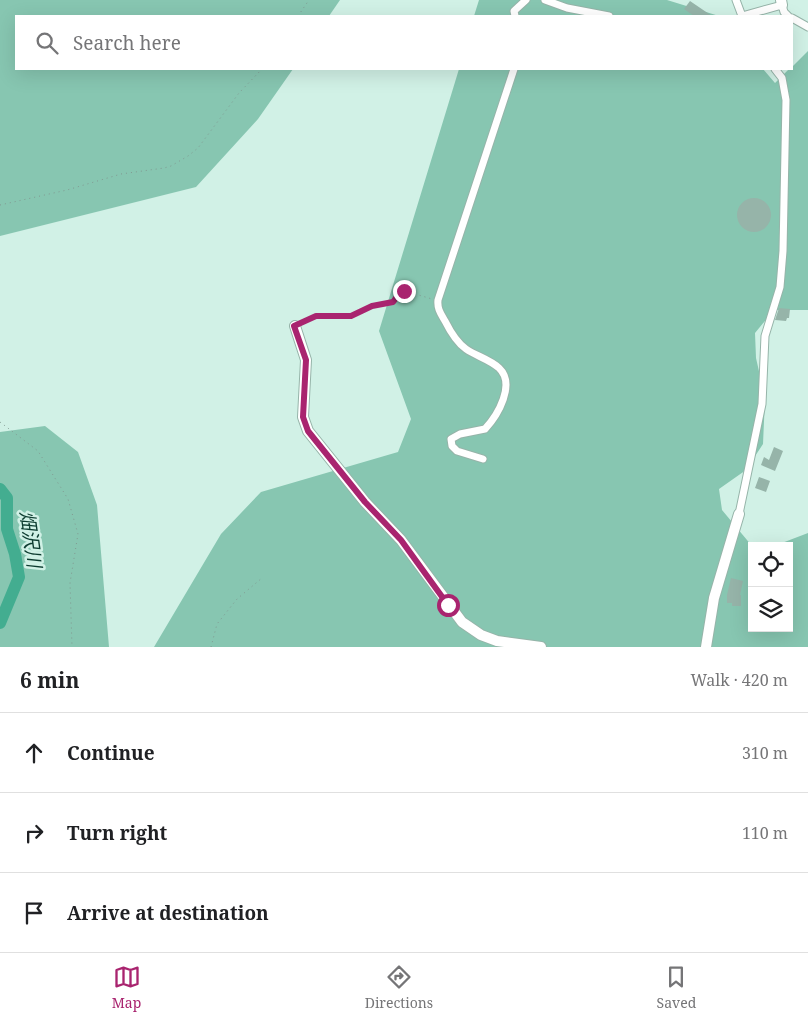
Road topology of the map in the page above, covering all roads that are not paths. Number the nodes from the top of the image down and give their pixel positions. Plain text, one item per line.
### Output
1 (526, 0) edge
2 (546, 0) edge
3 (736, 0) edge
4 (782, 2) edge
5 (515, 15) edge
6 (605, 15) edge
7 (742, 15) edge
8 (745, 15) edge
9 (787, 15) edge
10 (793, 19) edge
11 (808, 27) edge
12 (514, 70) edge
13 (777, 70) edge
14 (294, 326) road end
15 (483, 459) dead end
16 (739, 514) joint
17 (541, 647) edge
18 (706, 647) edge

1 - 5 street
2 - 6 street
3 - 7 street
4 - 8 street
4 - 9 street
10 - 11 street
12 - 15 street
13 - 16 street
14 - 17 street
16 - 18 street

